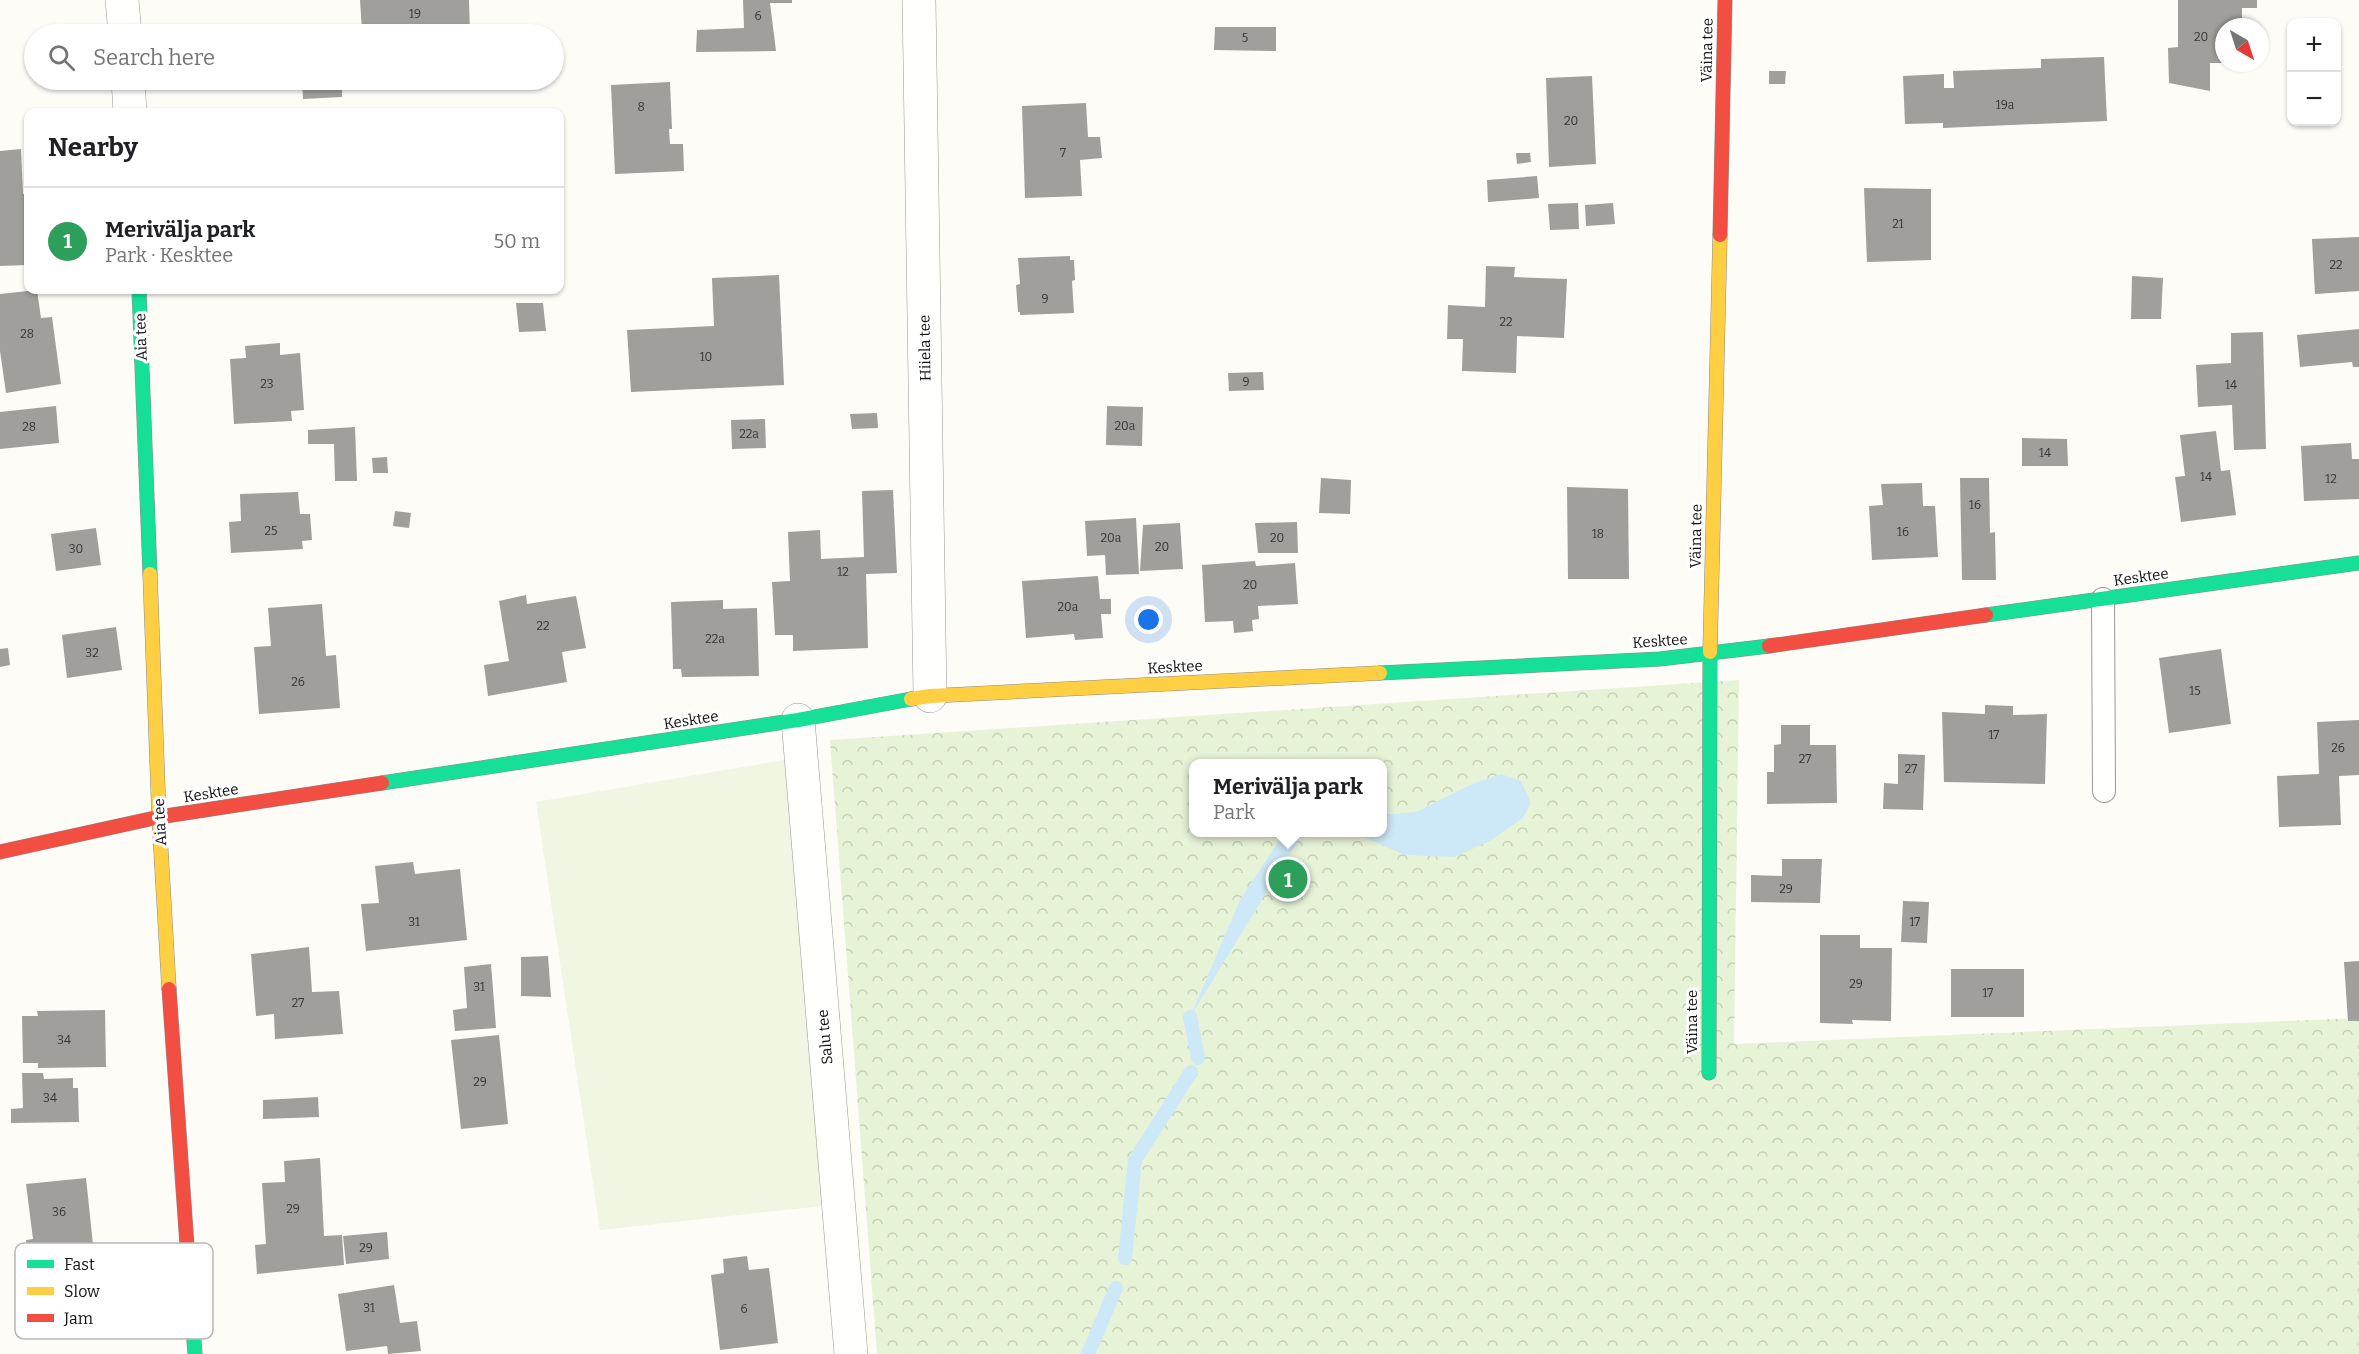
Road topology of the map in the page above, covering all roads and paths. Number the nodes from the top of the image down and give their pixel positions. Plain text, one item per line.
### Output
1 (122, 0) edge
2 (919, 0) edge
3 (1725, 0) edge
4 (124, 24) edge
5 (129, 90) edge
6 (130, 108) edge
7 (139, 294) edge
8 (2359, 563) edge
9 (2103, 599) junction
10 (1710, 654) junction
11 (930, 696) junction
12 (798, 720) junction
13 (2104, 791) dead end
14 (159, 817) junction
15 (0, 852) edge
16 (1709, 1073) dead end
17 (187, 1243) edge
18 (194, 1339) edge
19 (195, 1354) edge
20 (851, 1354) edge

1 - 4 street
2 - 11 street, Hiiela tee
3 - 10 street, Väina tee
5 - 6 street
7 - 14 street, Aia tee
8 - 9 street, Kesktee
9 - 10 street, Kesktee
9 - 13 lane
10 - 11 street, Kesktee
10 - 16 street, Väina tee
11 - 12 street, Kesktee
12 - 14 street, Kesktee
12 - 20 street, Salu tee
14 - 15 street, Kesktee
14 - 17 street, Aia tee
18 - 19 street, Aia tee

